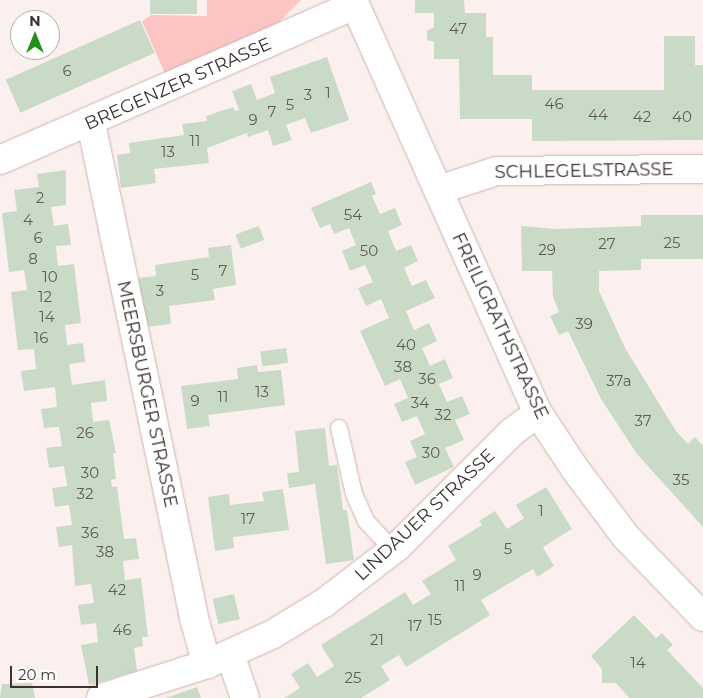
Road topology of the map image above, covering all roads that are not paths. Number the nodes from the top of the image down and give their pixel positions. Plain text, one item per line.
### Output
1 (354, 2) edge
2 (91, 123) junction
3 (0, 160) edge
4 (703, 169) edge
5 (438, 190) junction
6 (538, 413) junction
7 (339, 428) dead end
8 (393, 550) junction
9 (703, 617) edge
10 (219, 659) junction
11 (101, 698) edge
12 (245, 698) edge

1 - 2 street, BREGENZER STRASSE
1 - 5 street, FREILIGRATHSTRASSE
2 - 3 street, BREGENZER STRASSE
2 - 10 street, MEERSBURGER STRASSE
4 - 5 street, SCHLEGELSTRASSE
5 - 6 street, FREILIGRATHSTRASSE
6 - 8 street, LINDAUER STRASSE
6 - 9 street, FREILIGRATHSTRASSE
7 - 8 lane
8 - 10 street, LINDAUER STRASSE
10 - 11 street, LINDAUER STRASSE
10 - 12 street

